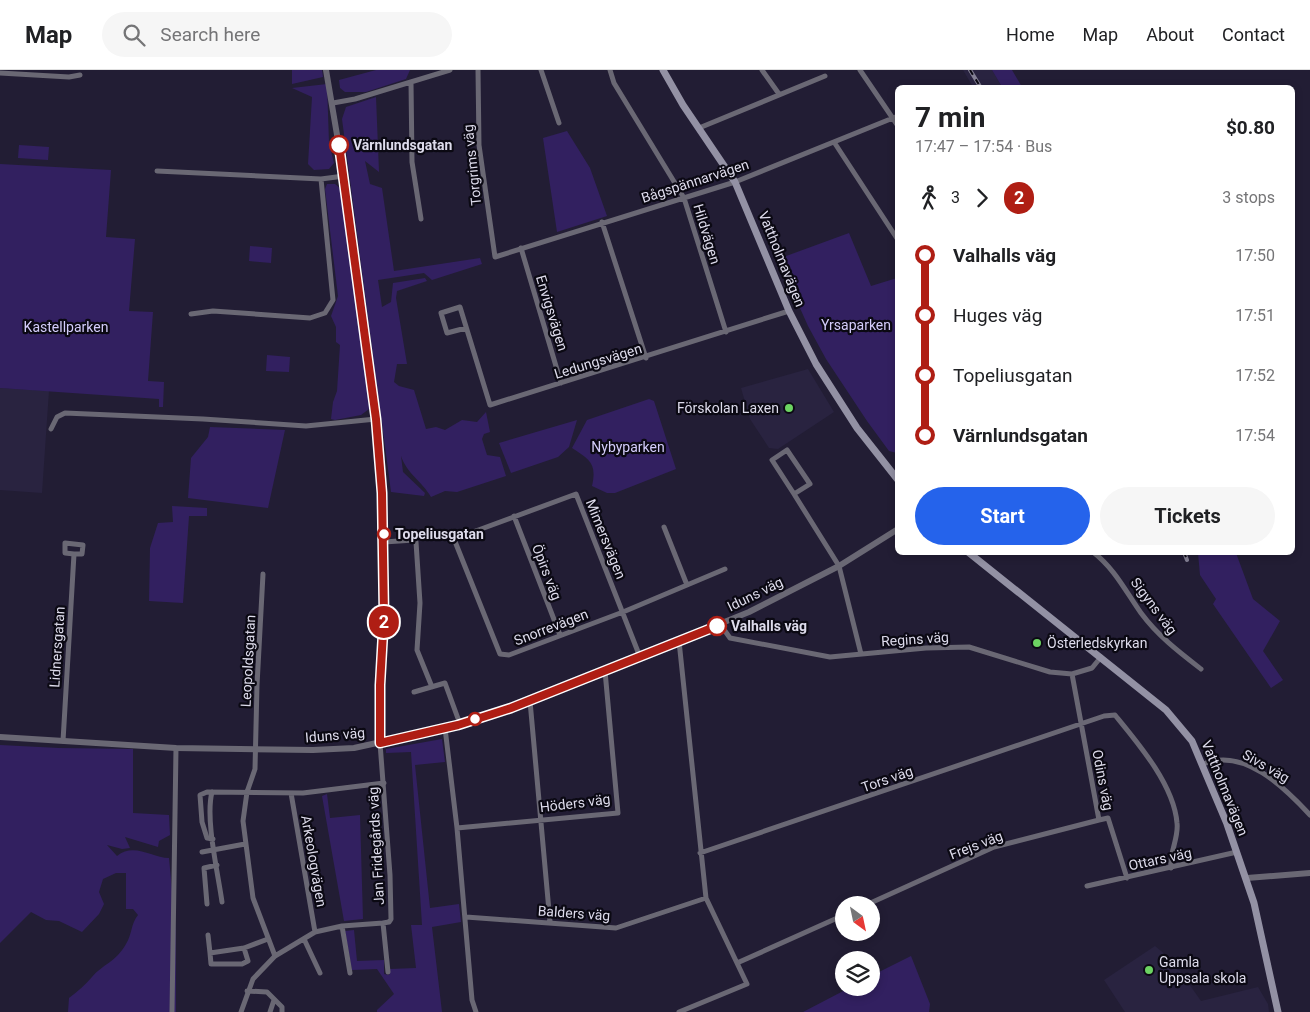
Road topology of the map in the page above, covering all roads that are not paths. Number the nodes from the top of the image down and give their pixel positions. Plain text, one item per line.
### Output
1 (326, 70) edge
2 (450, 70) edge
3 (478, 70) edge
4 (541, 70) edge
5 (610, 70) edge
6 (663, 70) edge
7 (762, 70) edge
8 (860, 70) edge
9 (0, 73) edge
10 (80, 75) dead end
11 (824, 76) dead end
12 (411, 82) junction
13 (779, 94) junction
14 (333, 104) junction
15 (895, 117) edge
16 (559, 123) dead end
17 (699, 128) junction
18 (834, 142) junction
19 (157, 171) dead end
20 (344, 176) junction
21 (321, 179) junction
22 (735, 182) junction
23 (684, 198) junction
24 (421, 219) dead end
25 (602, 222) junction
26 (895, 235) edge
27 (521, 248) junction
28 (495, 257) joint
29 (789, 312) junction
30 (191, 314) dead end
31 (466, 328) junction
32 (726, 332) junction
33 (646, 358) junction
34 (562, 383) junction
35 (376, 419) junction
36 (51, 429) dead end
37 (895, 476) edge
38 (794, 494) junction
39 (514, 516) junction
40 (664, 526) dead end
41 (895, 531) edge
42 (454, 539) joint
43 (384, 542) junction
44 (74, 554) dead end
45 (971, 555) edge
46 (1097, 555) edge
47 (839, 566) junction
48 (725, 569) dead end
49 (263, 574) dead end
50 (687, 585) junction
51 (623, 612) junction
52 (725, 631) dead end
53 (560, 635) junction
54 (679, 641) junction
55 (861, 654) junction
56 (640, 657) junction
57 (1101, 657) junction
58 (1201, 669) dead end
59 (605, 671) junction
60 (1072, 674) junction
61 (432, 687) junction
62 (414, 692) dead end
63 (530, 701) junction
64 (460, 724) junction
65 (1081, 726) junction
66 (445, 728) junction
67 (0, 737) edge
68 (63, 741) junction
69 (380, 743) junction
70 (176, 748) junction
71 (256, 750) junction
72 (1203, 764) junction
73 (384, 783) junction
74 (212, 792) junction
75 (247, 792) junction
76 (291, 793) junction
77 (1310, 815) edge
78 (542, 819) junction
79 (1098, 820) junction
80 (457, 828) junction
81 (213, 839) junction
82 (245, 844) junction
83 (216, 850) junction
84 (202, 852) dead end
85 (700, 852) junction
86 (1237, 852) junction
87 (217, 865) junction
88 (1171, 868) junction
89 (1310, 873) edge
90 (1127, 878) junction
91 (1247, 878) junction
92 (1087, 886) dead end
93 (706, 898) junction
94 (880, 899) edge
95 (222, 902) dead end
96 (207, 904) dead end
97 (466, 917) junction
98 (835, 919) edge
99 (550, 922) junction
100 (383, 923) junction
101 (342, 926) junction
102 (315, 932) junction
103 (208, 935) dead end
104 (268, 939) junction
105 (304, 939) junction
106 (244, 948) junction
107 (210, 953) junction
108 (275, 956) junction
109 (737, 963) junction
110 (388, 972) dead end
111 (320, 973) dead end
112 (350, 973) dead end
113 (247, 991) junction
114 (274, 1000) junction
115 (172, 1012) edge
116 (241, 1012) edge
117 (270, 1012) edge
118 (282, 1012) edge
119 (476, 1012) edge
120 (679, 1012) edge
121 (1278, 1012) edge

1 - 14 street
2 - 12 street
3 - 28 street, Torgrims väg
4 - 16 street
5 - 23 street, Hildvägen
6 - 17 main road, Vattholmavägen
7 - 13 street
8 - 15 street
9 - 10 street
11 - 13 street
12 - 14 street
12 - 24 street
13 - 17 street
14 - 20 street
15 - 18 street, Bågspännarvägen
17 - 22 main road, Vattholmavägen
18 - 22 street, Bågspännarvägen
18 - 26 street
19 - 21 street
20 - 21 street
20 - 35 street
21 - 30 street
22 - 23 street, Bågspännarvägen
22 - 29 main road, Vattholmavägen
23 - 25 street, Bågspännarvägen
23 - 32 street, Hildvägen
25 - 27 street, Bågspännarvägen
25 - 33 street
27 - 28 street, Bågspännarvägen
27 - 34 street, Envigsvägen
29 - 32 street, Ledungsvägen
29 - 37 main road, Vattholmavägen
31 - 31 street, Ledungsvägen
31 - 34 street, Ledungsvägen
32 - 33 street, Ledungsvägen
33 - 34 street, Ledungsvägen
35 - 36 street
35 - 43 street
38 - 38 street
38 - 47 street
39 - 42 street, Mimersvägen
39 - 51 street, Mimersvägen
39 - 53 street, Öpirs väg
40 - 50 street
41 - 47 street, Iduns väg
42 - 53 street, Snorrevägen
43 - 61 street
43 - 69 street
44 - 68 street, Lidnersgatan
45 - 57 main road, Vattholmavägen
46 - 58 street, Sigyns väg
47 - 54 street, Iduns väg
47 - 55 street
48 - 50 street, Snorrevägen
49 - 71 street, Leopoldsgatan
50 - 51 street, Snorrevägen
51 - 53 street, Snorrevägen
51 - 56 street, Mimersvägen
52 - 55 street, Regins väg
54 - 56 street, Iduns väg
54 - 85 street
55 - 60 street, Regins väg
56 - 59 street, Iduns väg
57 - 60 street, Regins väg
57 - 72 main road, Vattholmavägen
59 - 63 street, Iduns väg
59 - 78 street, Höders väg
60 - 65 street, Odins väg
61 - 62 street
61 - 64 street
63 - 64 street, Iduns väg
63 - 78 street
64 - 66 street, Iduns väg
65 - 79 street, Odins väg
65 - 85 street, Tors väg
65 - 88 street, Tors väg
66 - 69 street, Iduns väg
66 - 80 street
67 - 68 street, Iduns väg
68 - 70 street, Iduns väg
69 - 71 street, Iduns väg
69 - 73 street, Jan Fridegårds väg
70 - 71 street, Iduns väg
70 - 115 street
71 - 75 street, Leopoldsgatan
72 - 77 street, Sivs väg
72 - 86 main road, Vattholmavägen
73 - 76 street
73 - 100 street, Jan Fridegårds väg
74 - 75 street
74 - 81 street
74 - 81 street
75 - 76 street
75 - 82 street, Leopoldsgatan
76 - 102 street, Arkeologvägen
78 - 80 street, Höders väg
78 - 99 street
79 - 90 street, Odins väg
79 - 94 street, Frejs väg
80 - 97 street
81 - 83 street
82 - 83 street
82 - 104 street, Leopoldsgatan
83 - 84 street
83 - 87 street
85 - 93 street
86 - 88 street, Ottars väg
86 - 91 main road, Vattholmavägen
87 - 95 street
87 - 96 street
88 - 90 street, Ottars väg
89 - 91 street
90 - 92 street, Ottars väg
91 - 121 main road, Vattholmavägen
93 - 99 street, Balders väg
93 - 109 street
97 - 99 street, Balders väg
97 - 119 street
98 - 109 street
100 - 101 street
100 - 110 street, Jan Fridegårds väg
101 - 102 street
101 - 112 street
102 - 105 street
103 - 107 street
104 - 106 street
104 - 108 street, Leopoldsgatan
105 - 108 street
105 - 111 street
106 - 107 street
106 - 107 street
108 - 113 street
109 - 120 street
113 - 114 street
113 - 116 street
114 - 117 street
114 - 118 street

